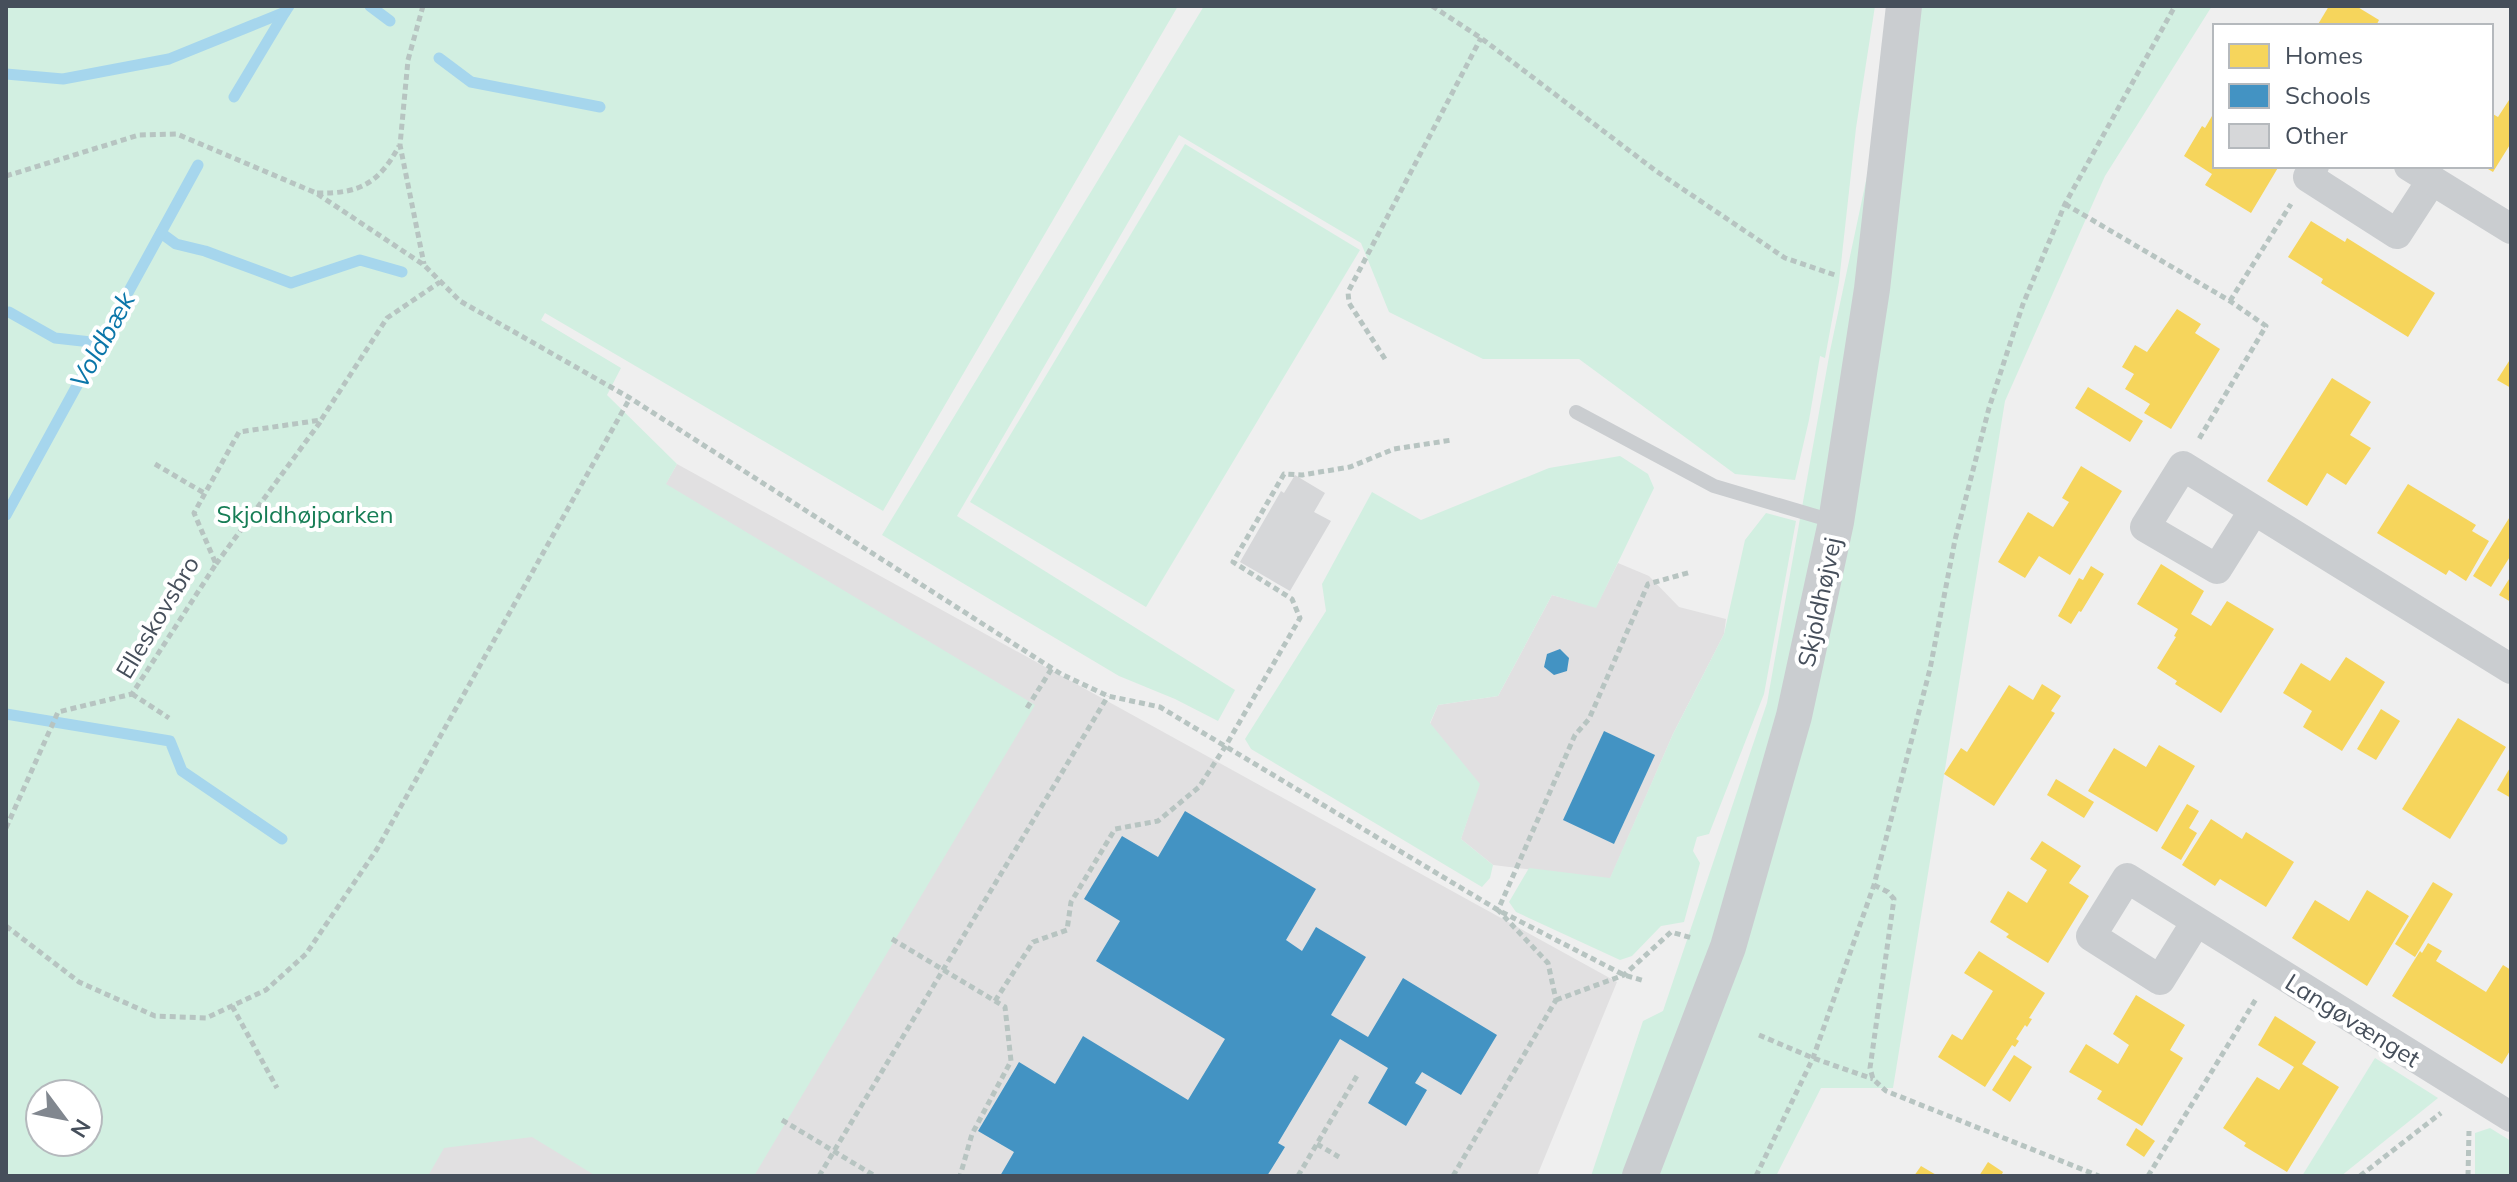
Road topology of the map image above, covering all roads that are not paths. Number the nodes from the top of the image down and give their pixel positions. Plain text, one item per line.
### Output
1 (1904, 6) edge
2 (2311, 171) edge
3 (2420, 173) edge
4 (2511, 229) edge
5 (1576, 412) dead end
6 (2254, 510) junction
7 (1836, 522) junction
8 (2511, 669) edge
9 (2196, 922) dead end
10 (2511, 1117) edge
11 (1640, 1176) edge

1 - 7 street, Skjoldhøjvej
2 - 3 street
3 - 4 street
5 - 7 lane
6 - 6 street
6 - 8 street
7 - 11 street, Skjoldhøjvej
9 - 10 street, Langøvænget

